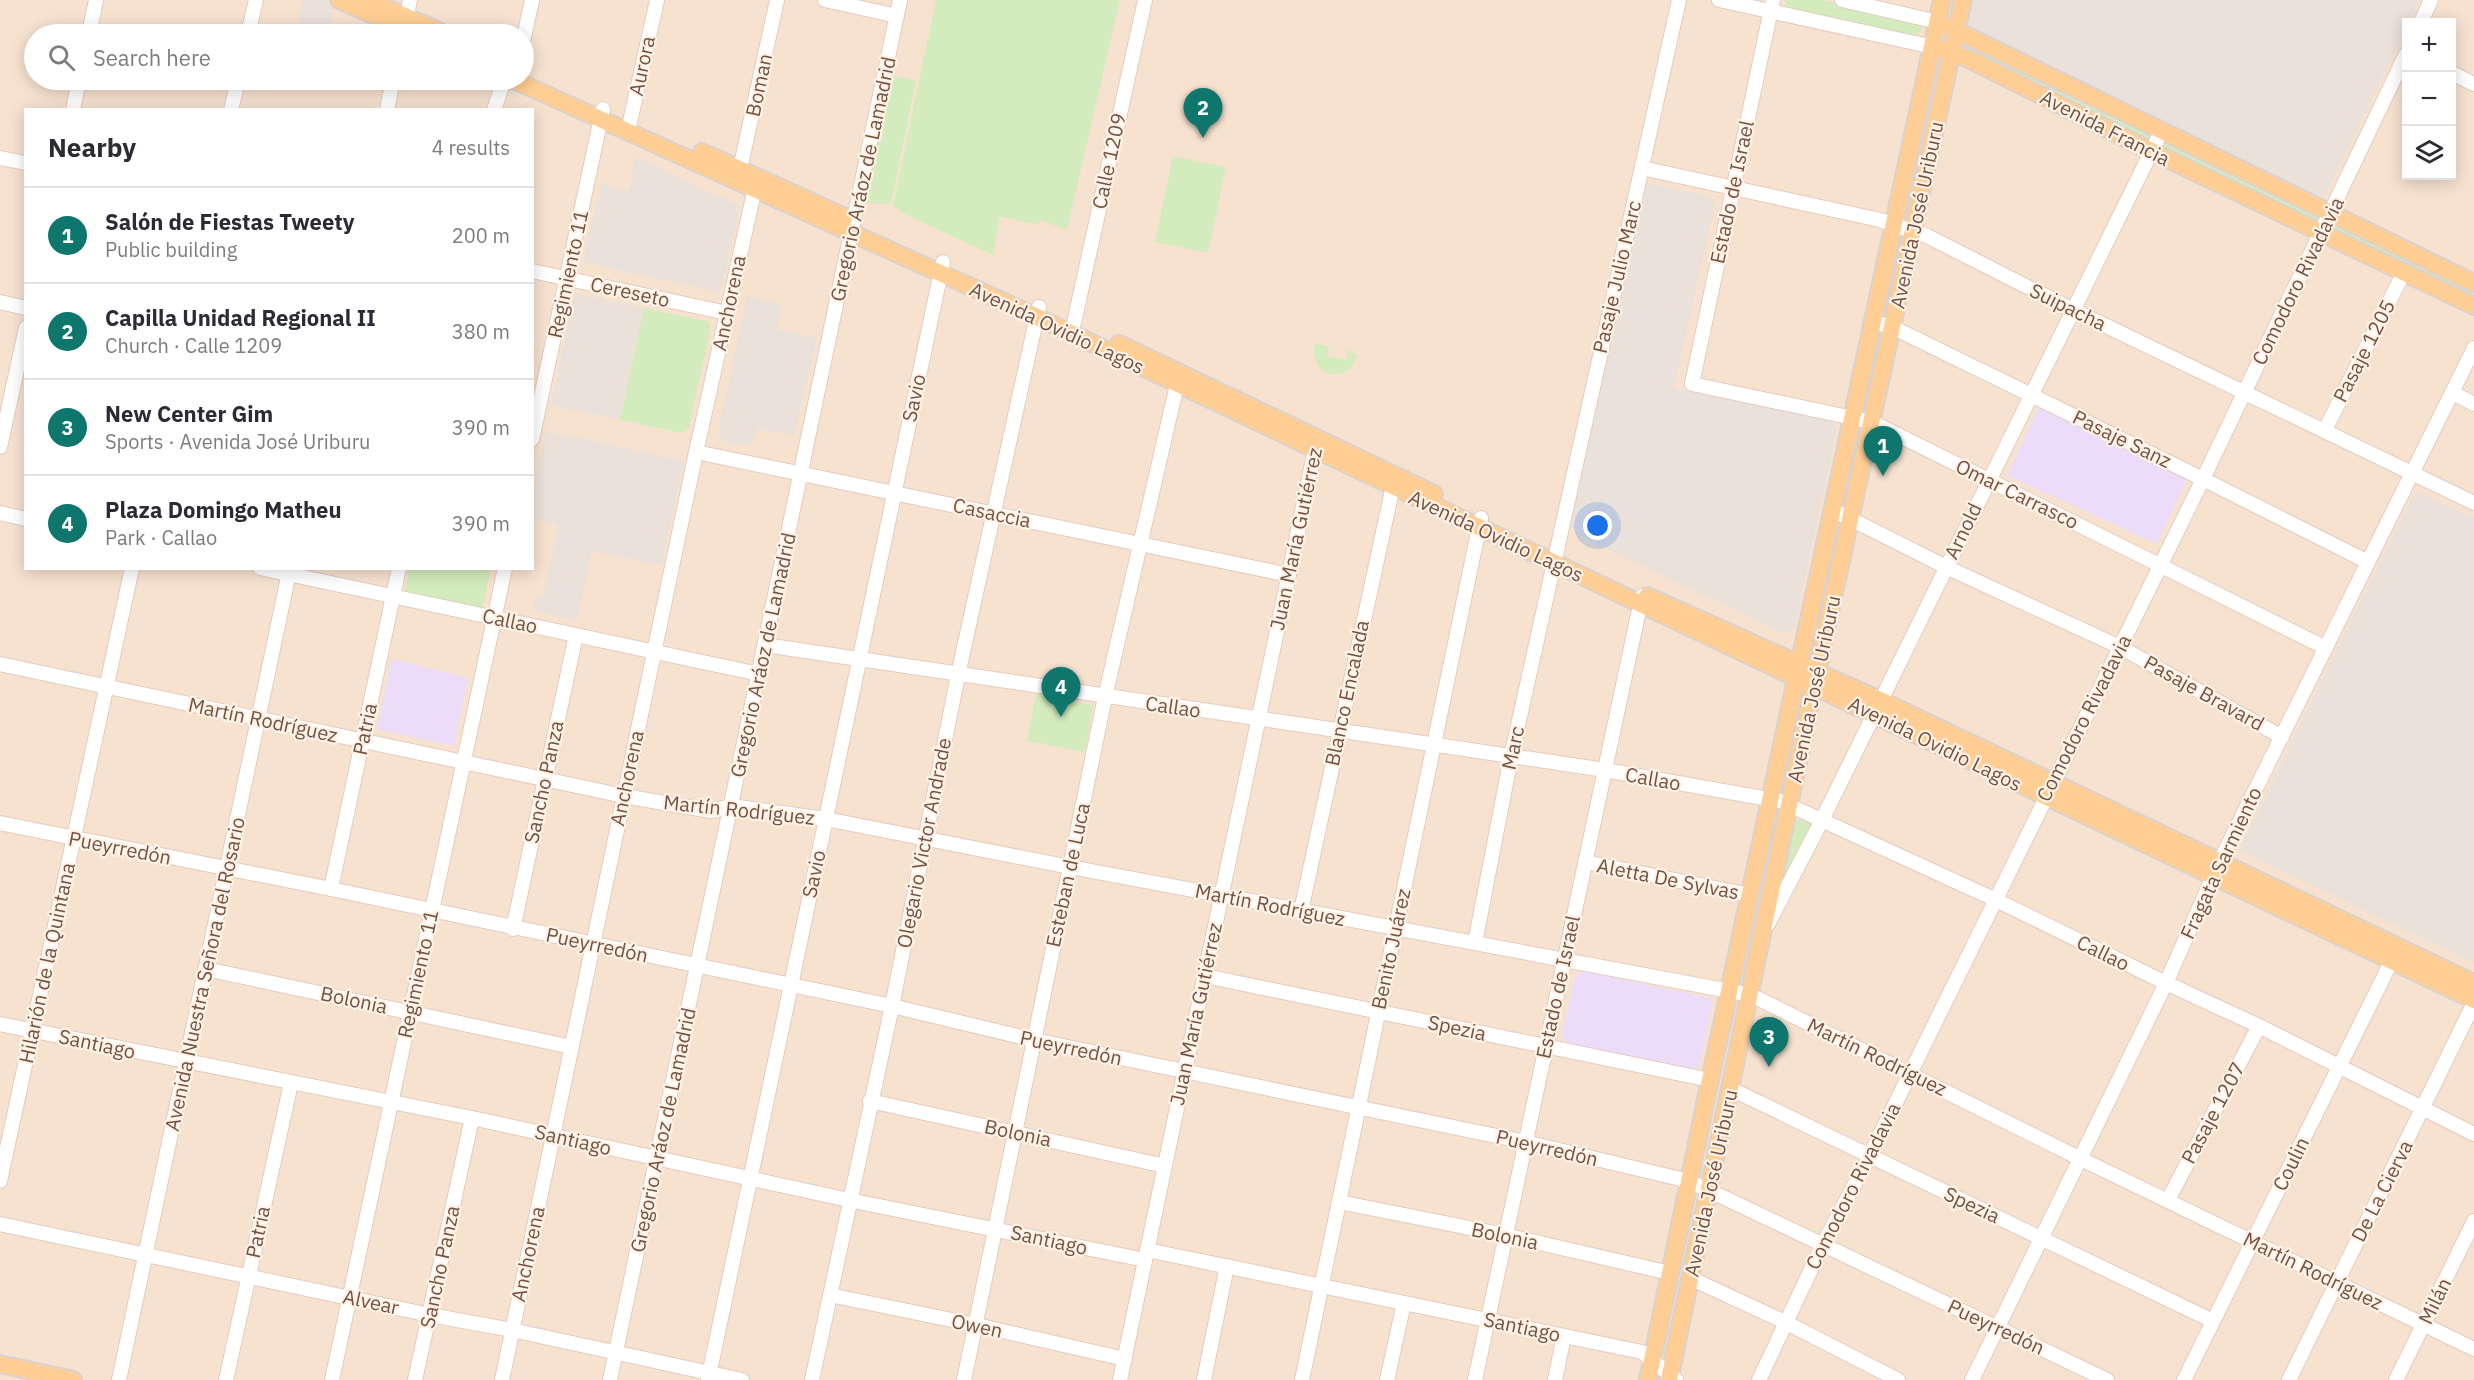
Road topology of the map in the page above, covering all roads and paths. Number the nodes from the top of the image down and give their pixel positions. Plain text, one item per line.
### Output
1 (96, 0) edge
2 (256, 0) edge
3 (339, 0) edge
4 (369, 0) edge
5 (532, 0) edge
6 (657, 0) edge
7 (777, 0) edge
8 (825, 0) edge
9 (900, 0) edge
10 (1145, 0) edge
11 (1679, 0) edge
12 (1719, 0) edge
13 (1842, 0) edge
14 (1942, 0) edge
15 (1963, 0) edge
16 (2431, 0) edge
17 (1772, 6) edge
18 (897, 16) junction
19 (2423, 18) edge
20 (1938, 22) junction
21 (408, 23) edge
22 (91, 24) edge
23 (250, 24) edge
24 (527, 24) edge
25 (1957, 30) junction
26 (1932, 47) junction
27 (1952, 53) junction
28 (2402, 62) edge
29 (2456, 75) edge
30 (534, 77) edge
31 (2474, 84) edge
32 (534, 88) edge
33 (77, 90) edge
34 (236, 90) edge
35 (391, 90) edge
36 (501, 90) edge
37 (73, 108) edge
38 (231, 108) edge
39 (387, 108) edge
40 (495, 108) edge
41 (602, 114) junction
42 (629, 126) junction
43 (2162, 130) junction
44 (2151, 151) junction
45 (0, 158) edge
46 (24, 163) edge
47 (1642, 168) junction
48 (741, 169) junction
49 (756, 182) junction
50 (1733, 188) junction
51 (2331, 213) junction
52 (1894, 225) junction
53 (853, 227) junction
54 (1913, 231) junction
55 (2321, 233) junction
56 (942, 268) junction
57 (534, 271) edge
58 (2404, 272) junction
59 (567, 279) junction
60 (2474, 283) edge
61 (0, 302) edge
62 (2474, 306) edge
63 (24, 308) edge
64 (2073, 310) junction
65 (1037, 311) junction
66 (727, 313) junction
67 (1873, 322) junction
68 (1074, 323) junction
69 (1892, 327) junction
70 (24, 337) edge
71 (2474, 348) edge
72 (1178, 378) junction
73 (1692, 384) joint
74 (2244, 392) junction
75 (2453, 393) junction
76 (2031, 395) junction
77 (2474, 404) edge
78 (535, 418) edge
79 (1853, 418) junction
80 (1872, 422) junction
81 (2325, 430) junction
82 (1316, 444) junction
83 (0, 447) edge
84 (696, 452) junction
85 (801, 473) junction
86 (2414, 474) junction
87 (2203, 478) junction
88 (1988, 480) junction
89 (1394, 481) junction
90 (894, 493) junction
91 (2474, 502) edge
92 (1833, 510) junction
93 (0, 513) edge
94 (994, 514) junction
95 (1850, 518) junction
96 (24, 519) edge
97 (1480, 523) junction
98 (1142, 545) junction
99 (1555, 558) junction
100 (2368, 562) junction
101 (2161, 564) junction
102 (1946, 567) junction
103 (132, 570) edge
104 (399, 570) edge
105 (505, 570) edge
106 (289, 572) edge
107 (1288, 575) junction
108 (393, 597) junction
109 (1642, 599) junction
110 (494, 618) junction
111 (576, 635) junction
112 (765, 645) junction
113 (2120, 646) junction
114 (2326, 648) junction
115 (655, 652) junction
116 (859, 660) junction
117 (0, 664) edge
118 (1798, 671) junction
119 (759, 674) junction
120 (958, 675) junction
121 (1815, 679) junction
122 (107, 686) junction
123 (1106, 697) junction
124 (1877, 707) junction
125 (1258, 719) junction
126 (258, 720) junction
127 (1339, 730) junction
128 (2282, 737) junction
129 (363, 741) junction
130 (1433, 746) junction
131 (1511, 757) junction
132 (464, 762) junction
133 (1605, 770) junction
134 (545, 778) junction
135 (2054, 781) junction
136 (624, 796) junction
137 (2045, 797) junction
138 (1771, 798) junction
139 (1790, 804) junction
140 (731, 806) junction
141 (826, 819) junction
142 (1822, 820) junction
143 (0, 824) edge
144 (924, 838) junction
145 (74, 839) junction
146 (2220, 861) junction
147 (1585, 862) junction
148 (1070, 867) junction
149 (227, 869) junction
150 (2213, 877) junction
151 (331, 889) junction
152 (1750, 895) junction
153 (1221, 896) junction
154 (1994, 899) junction
155 (432, 911) junction
156 (1301, 911) junction
157 (1396, 928) junction
158 (513, 929) junction
159 (1764, 931) junction
160 (1475, 943) junction
161 (592, 944) junction
162 (2394, 955) junction
163 (1564, 960) junction
164 (697, 967) junction
165 (206, 969) junction
166 (1204, 976) junction
167 (2166, 983) junction
168 (2474, 983) edge
169 (791, 985) junction
170 (1730, 991) junction
171 (1751, 994) junction
172 (2474, 1001) edge
173 (892, 1006) junction
174 (410, 1012) junction
175 (1377, 1012) junction
176 (0, 1024) edge
177 (2259, 1026) junction
178 (32, 1031) junction
179 (1034, 1040) junction
180 (1546, 1046) junction
181 (572, 1047) junction
182 (186, 1062) junction
183 (2339, 1066) junction
184 (1184, 1072) junction
185 (1910, 1074) junction
186 (1710, 1080) junction
187 (291, 1083) junction
188 (1731, 1089) junction
189 (870, 1101) junction
190 (391, 1102) junction
191 (1358, 1108) junction
192 (2424, 1108) junction
193 (472, 1118) junction
194 (1015, 1133) junction
195 (2474, 1134) edge
196 (553, 1135) junction
197 (1525, 1142) junction
198 (1869, 1156) junction
199 (657, 1159) junction
200 (2081, 1159) junction
201 (1165, 1166) junction
202 (750, 1179) junction
203 (0, 1181) edge
204 (1689, 1181) junction
205 (1709, 1192) junction
206 (849, 1200) junction
207 (2168, 1200) junction
208 (1339, 1202) junction
209 (2474, 1221) edge
210 (0, 1224) edge
211 (996, 1229) junction
212 (1505, 1235) junction
213 (2043, 1239) junction
214 (2253, 1242) junction
215 (1823, 1244) junction
216 (146, 1255) junction
217 (1146, 1255) junction
218 (1227, 1266) junction
219 (1670, 1273) junction
220 (248, 1277) junction
221 (1690, 1278) junction
222 (2336, 1282) junction
223 (1322, 1286) junction
224 (830, 1295) junction
225 (350, 1298) junction
226 (1404, 1303) junction
227 (430, 1315) junction
228 (1487, 1320) junction
229 (2213, 1321) junction
230 (1785, 1322) junction
231 (2424, 1324) junction
232 (976, 1325) junction
233 (1998, 1328) junction
234 (512, 1330) junction
235 (1564, 1336) junction
236 (2474, 1349) edge
237 (616, 1354) junction
238 (1125, 1359) junction
239 (1652, 1361) junction
240 (0, 1364) edge
241 (709, 1377) edge
242 (1672, 1378) edge
243 (73, 1380) edge
244 (119, 1380) edge
245 (226, 1380) edge
246 (332, 1380) edge
247 (416, 1380) edge
248 (502, 1380) edge
249 (610, 1380) edge
250 (742, 1380) edge
251 (812, 1380) edge
252 (964, 1380) edge
253 (1120, 1380) edge
254 (1204, 1380) edge
255 (1302, 1380) edge
256 (1388, 1380) edge
257 (1475, 1380) edge
258 (1555, 1380) edge
259 (1648, 1380) edge
260 (1759, 1380) edge
261 (1898, 1380) edge
262 (1972, 1380) edge
263 (2107, 1380) edge
264 (2184, 1380) edge
265 (2289, 1380) edge
266 (2396, 1380) edge

1 - 22 street
2 - 23 street
3 - 21 main road
4 - 21 main road
5 - 24 street
6 - 42 street, Aurora
7 - 48 street, Boman
8 - 18 street
9 - 18 street, Gregorio Aráoz de Lamadrid
10 - 68 street, Calle 1209
11 - 47 street, Pasaje Julio Marc
12 - 17 street, Avenida Francia
13 - 20 street, Avenida Francia
14 - 20 main road, Avenida José Uriburu
15 - 25 main road, Avenida José Uriburu
16 - 19 street
17 - 26 street, Avenida Francia
17 - 50 street, Estado de Israel
18 - 53 street, Gregorio Aráoz de Lamadrid
20 - 25 main road, Avenida Francia
20 - 26 main road, Avenida José Uriburu
25 - 27 main road, Avenida José Uriburu
25 - 43 main road, Avenida Francia
26 - 27 main road, Avenida Francia
26 - 52 main road, Avenida José Uriburu
27 - 44 main road, Avenida Francia
27 - 54 main road, Avenida José Uriburu
28 - 51 street, Comodoro Rivadavia
29 - 31 street
30 - 41 main road, Avenida Ovidio Lagos
32 - 41 main road, Avenida Ovidio Lagos
33 - 37 street
34 - 38 street
35 - 39 street
36 - 40 street
41 - 42 main road, Avenida Ovidio Lagos
41 - 59 street, Regimiento 11
42 - 48 main road, Avenida Ovidio Lagos
42 - 49 main road, Avenida Ovidio Lagos
43 - 44 street, Arnold
43 - 51 main road, Avenida Francia
44 - 55 main road, Avenida Francia
44 - 64 street, Arnold
45 - 46 street
47 - 50 street, Suipacha
47 - 99 street, Pasaje Julio Marc
48 - 49 main road, Avenida Ovidio Lagos
49 - 53 main road, Avenida Ovidio Lagos
49 - 66 street, Anchorena
50 - 52 street, Suipacha
50 - 73 street, Estado de Israel
51 - 55 street, Comodoro Rivadavia
51 - 60 main road, Avenida Francia
52 - 54 street, Suipacha
52 - 67 main road, Avenida José Uriburu
53 - 56 main road, Avenida Ovidio Lagos
53 - 85 street, Gregorio Aráoz de Lamadrid
54 - 64 street, Suipacha
54 - 69 main road, Avenida José Uriburu
55 - 58 main road, Avenida Francia
55 - 74 street, Comodoro Rivadavia
56 - 65 main road, Avenida Ovidio Lagos
56 - 90 street, Savio
57 - 59 street, Cereseto
58 - 62 main road, Avenida Francia
58 - 81 street, Pasaje 1205
59 - 66 street, Cereseto
59 - 78 street, Regimiento 11
61 - 63 street
64 - 74 street, Suipacha
64 - 76 street, Arnold
65 - 68 main road, Avenida Ovidio Lagos
65 - 72 main road, Avenida Ovidio Lagos
65 - 94 street, Olegario Victor Andrade
66 - 84 street, Anchorena
67 - 69 street, Pasaje Sanz
67 - 79 main road, Avenida José Uriburu
68 - 72 main road, Avenida Ovidio Lagos
69 - 76 street, Pasaje Sanz
69 - 80 main road, Avenida José Uriburu
70 - 83 street
71 - 75 street, Fragata Sarmiento
72 - 82 main road, Avenida Ovidio Lagos
72 - 98 street, Esteban de Luca
73 - 79 street, Omar Carrasco
74 - 81 street, Suipacha
74 - 87 street, Comodoro Rivadavia
75 - 77 street
75 - 86 street, Fragata Sarmiento
76 - 87 street, Pasaje Sanz
76 - 88 street, Arnold
79 - 80 street, Omar Carrasco
79 - 92 main road, Avenida José Uriburu
80 - 88 street, Omar Carrasco
80 - 95 main road, Avenida José Uriburu
81 - 86 street, Suipacha
82 - 89 main road, Avenida Ovidio Lagos
82 - 107 street, Juan María Gutiérrez
84 - 85 street, Casaccia
84 - 115 street, Anchorena
85 - 90 street, Casaccia
85 - 112 street, Gregorio Aráoz de Lamadrid
86 - 91 street, Suipacha
86 - 100 street, Fragata Sarmiento
87 - 100 street, Pasaje Sanz
87 - 101 street, Comodoro Rivadavia
88 - 101 street, Omar Carrasco
88 - 102 street, Arnold
89 - 97 main road, Avenida Ovidio Lagos
89 - 127 street, Blanco Encalada
90 - 94 street, Casaccia
90 - 116 street, Savio
92 - 95 street, Pasaje Bravard
92 - 118 main road, Avenida José Uriburu
93 - 96 street
94 - 98 street, Casaccia
94 - 120 street, Olegario Victor Andrade
95 - 102 street, Pasaje Bravard
95 - 121 main road, Avenida José Uriburu
97 - 99 main road, Avenida Ovidio Lagos
97 - 130 street, Benito Juárez
98 - 107 street, Casaccia
98 - 123 street, Esteban de Luca
99 - 109 main road, Avenida Ovidio Lagos
99 - 131 street, Marc
100 - 114 street, Fragata Sarmiento
101 - 113 street, Comodoro Rivadavia
101 - 114 street, Omar Carrasco
102 - 113 street, Pasaje Bravard
102 - 124 street, Arnold
103 - 122 street, Hilarión de la Quintana
104 - 108 street, Patria
105 - 110 street, Regimiento 11
106 - 108 street, Callao
106 - 126 street, Avenida Nuestra Señora del Rosario
107 - 125 street, Juan María Gutiérrez
108 - 110 street, Callao
108 - 129 street, Patria
109 - 118 main road, Avenida Ovidio Lagos
109 - 133 street, Estado de Israel
110 - 111 street, Callao
110 - 132 street, Regimiento 11
111 - 115 street, Callao
111 - 134 street, Sancho Panza
112 - 116 street, Callao
112 - 119 street, Gregorio Aráoz de Lamadrid
113 - 128 street, Pasaje Bravard
113 - 135 street, Comodoro Rivadavia
114 - 128 street, Fragata Sarmiento
115 - 119 street, Callao
115 - 136 street, Anchorena
116 - 120 street, Callao
116 - 141 street, Savio
117 - 122 street, Martín Rodríguez
118 - 121 main road, Avenida Ovidio Lagos
118 - 138 main road, Avenida José Uriburu
119 - 140 street, Gregorio Aráoz de Lamadrid
120 - 123 street, Callao
120 - 144 street, Olegario Victor Andrade
121 - 124 main road, Avenida Ovidio Lagos
121 - 139 main road, Avenida José Uriburu
122 - 126 street, Martín Rodríguez
122 - 145 street, Hilarión de la Quintana
123 - 125 street, Callao
123 - 148 street, Esteban de Luca
124 - 135 main road, Avenida Ovidio Lagos
124 - 137 main road, Avenida Ovidio Lagos
124 - 142 street, Arnold
125 - 127 street, Callao
125 - 153 street, Juan María Gutiérrez
126 - 129 street, Martín Rodríguez
126 - 149 street, Avenida Nuestra Señora del Rosario
127 - 130 street, Callao
127 - 156 street, Blanco Encalada
128 - 146 street, Fragata Sarmiento
129 - 132 street, Martín Rodríguez
129 - 151 street, Patria
130 - 131 street, Callao
130 - 157 street, Benito Juárez
131 - 133 street, Callao
131 - 160 street, Marc
132 - 134 street, Martín Rodríguez
132 - 155 street, Regimiento 11
133 - 138 street, Callao
133 - 147 street, Estado de Israel
134 - 136 street, Martín Rodríguez
134 - 158 street, Sancho Panza
135 - 137 street, Comodoro Rivadavia
135 - 146 main road, Avenida Ovidio Lagos
136 - 140 street, Martín Rodríguez
136 - 161 street, Anchorena
137 - 150 main road, Avenida Ovidio Lagos
137 - 154 street, Comodoro Rivadavia
138 - 139 street, Callao
138 - 152 main road, Avenida José Uriburu
139 - 142 street, Callao
139 - 159 main road, Avenida José Uriburu
140 - 141 street, Martín Rodríguez
140 - 164 street, Gregorio Aráoz de Lamadrid
141 - 144 street, Martín Rodríguez
141 - 169 street, Savio
142 - 154 street, Callao
142 - 159 street, Arnold
143 - 145 street, Pueyrredón
144 - 148 street, Martín Rodríguez
144 - 173 street, Olegario Victor Andrade
145 - 149 street, Pueyrredón
145 - 178 street, Hilarión de la Quintana
146 - 150 street, Fragata Sarmiento
146 - 162 main road, Avenida Ovidio Lagos
147 - 152 street, Aletta De Sylvas
147 - 163 street, Estado de Israel
148 - 153 street, Martín Rodríguez
148 - 179 street, Esteban de Luca
149 - 151 street, Pueyrredón
149 - 165 street, Avenida Nuestra Señora del Rosario
150 - 162 main road, Avenida Ovidio Lagos
150 - 167 street, Fragata Sarmiento
151 - 155 street, Pueyrredón
152 - 170 main road, Avenida José Uriburu
153 - 156 street, Martín Rodríguez
153 - 166 street, Juan María Gutiérrez
154 - 167 street, Callao
154 - 185 street, Comodoro Rivadavia
155 - 158 street, Pueyrredón
155 - 174 street, Regimiento 11
156 - 157 street, Martín Rodríguez
157 - 160 street, Martín Rodríguez
157 - 175 street, Benito Juárez
158 - 161 street, Pueyrredón
159 - 171 main road, Avenida José Uriburu
160 - 163 street, Martín Rodríguez
161 - 164 street, Pueyrredón
161 - 181 street, Anchorena
162 - 168 main road, Avenida Ovidio Lagos
162 - 172 main road, Avenida Ovidio Lagos
162 - 183 street, Coulin
163 - 170 street, Martín Rodríguez
163 - 180 street, Estado de Israel
164 - 169 street, Pueyrredón
164 - 199 street, Gregorio Aráoz de Lamadrid
165 - 174 street, Bolonia
165 - 182 street, Avenida Nuestra Señora del Rosario
166 - 175 street, Spezia
166 - 184 street, Juan María Gutiérrez
167 - 177 street, Callao
167 - 200 street, Fragata Sarmiento
169 - 173 street, Pueyrredón
169 - 202 street, Savio
170 - 171 street, Martín Rodríguez
170 - 186 main road, Avenida José Uriburu
171 - 185 street, Martín Rodríguez
171 - 188 main road, Avenida José Uriburu
172 - 192 street, De La Cierva
173 - 179 street, Pueyrredón
173 - 189 street, Olegario Victor Andrade
174 - 181 street, Bolonia
174 - 190 street, Regimiento 11
175 - 180 street, Spezia
175 - 191 street, Benito Juárez
176 - 178 street, Santiago
177 - 183 street, Callao
177 - 207 street, Pasaje 1207
178 - 182 street, Santiago
178 - 203 street, Hilarión de la Quintana
179 - 184 street, Pueyrredón
179 - 194 street, Esteban de Luca
180 - 186 street, Spezia
180 - 197 street, Estado de Israel
181 - 196 street, Anchorena
182 - 187 street, Santiago
182 - 216 street, Avenida Nuestra Señora del Rosario
183 - 192 street, Callao
183 - 214 street, Coulin
184 - 191 street, Pueyrredón
184 - 201 street, Juan María Gutiérrez
185 - 198 street, Comodoro Rivadavia
185 - 200 street, Martín Rodríguez
186 - 204 main road, Avenida José Uriburu
187 - 190 street, Santiago
187 - 220 street, Patria
188 - 198 street, Spezia
188 - 205 main road, Avenida José Uriburu
189 - 194 street, Bolonia
189 - 206 street, Olegario Victor Andrade
190 - 193 street, Santiago
190 - 225 street, Regimiento 11
191 - 197 street, Pueyrredón
191 - 208 street, Benito Juárez
192 - 195 street, Callao
192 - 222 street, De La Cierva
193 - 196 street, Santiago
193 - 227 street, Sancho Panza
194 - 201 street, Bolonia
194 - 211 street, Esteban de Luca
196 - 199 street, Santiago
196 - 234 street, Anchorena
197 - 204 street, Pueyrredón
197 - 212 street, Estado de Israel
198 - 213 street, Spezia
198 - 215 street, Comodoro Rivadavia
199 - 202 street, Santiago
199 - 237 street, Gregorio Aráoz de Lamadrid
200 - 207 street, Martín Rodríguez
200 - 213 street, Fragata Sarmiento
201 - 217 street, Juan María Gutiérrez
202 - 206 street, Santiago
202 - 241 street, Savio
204 - 205 street, Pueyrredón
204 - 219 main road, Avenida José Uriburu
205 - 215 street, Pueyrredón
205 - 221 main road, Avenida José Uriburu
206 - 211 street, Santiago
206 - 224 street, Olegario Victor Andrade
207 - 214 street, Martín Rodríguez
208 - 212 street, Bolonia
208 - 223 street, Benito Juárez
209 - 231 street, Milán
210 - 216 street, Alvear
211 - 217 street, Santiago
211 - 232 street, Esteban de Luca
212 - 219 street, Bolonia
212 - 228 street, Estado de Israel
213 - 229 street, Spezia
213 - 233 street, Fragata Sarmiento
214 - 222 street, Martín Rodríguez
214 - 229 street, Coulin
215 - 230 street, Comodoro Rivadavia
215 - 233 street, Pueyrredón
216 - 220 street, Alvear
216 - 244 street, Avenida Nuestra Señora del Rosario
217 - 218 street, Santiago
217 - 238 street, Juan María Gutiérrez
218 - 223 street, Santiago
218 - 254 street
219 - 239 main road, Avenida José Uriburu
220 - 225 street, Alvear
220 - 245 street, Patria
221 - 230 street
221 - 242 main road, Avenida José Uriburu
222 - 231 street, Martín Rodríguez
222 - 265 street, De La Cierva
223 - 226 street, Santiago
223 - 255 street, Benito Juárez
224 - 232 street, Owen
224 - 251 street, Olegario Victor Andrade
225 - 227 street, Alvear
225 - 246 street, Regimiento 11
226 - 228 street, Santiago
226 - 256 street
227 - 234 street, Alvear
227 - 247 street, Sancho Panza
228 - 235 street, Santiago
228 - 257 street, Estado de Israel
229 - 264 street, Coulin
230 - 260 street, Comodoro Rivadavia
230 - 261 street
231 - 236 street, Martín Rodríguez
231 - 266 street, Milán
232 - 238 street, Owen
232 - 252 street, Esteban de Luca
233 - 262 street, Fragata Sarmiento
233 - 263 street, Pueyrredón
234 - 237 street, Alvear
234 - 248 street, Anchorena
235 - 239 street, Santiago
235 - 258 street
237 - 241 street, Alvear
237 - 249 street, Gregorio Aráoz de Lamadrid
238 - 253 street, Juan María Gutiérrez
239 - 242 street, Santiago
239 - 259 main road, Avenida José Uriburu
240 - 243 main road
241 - 250 street, Alvear

